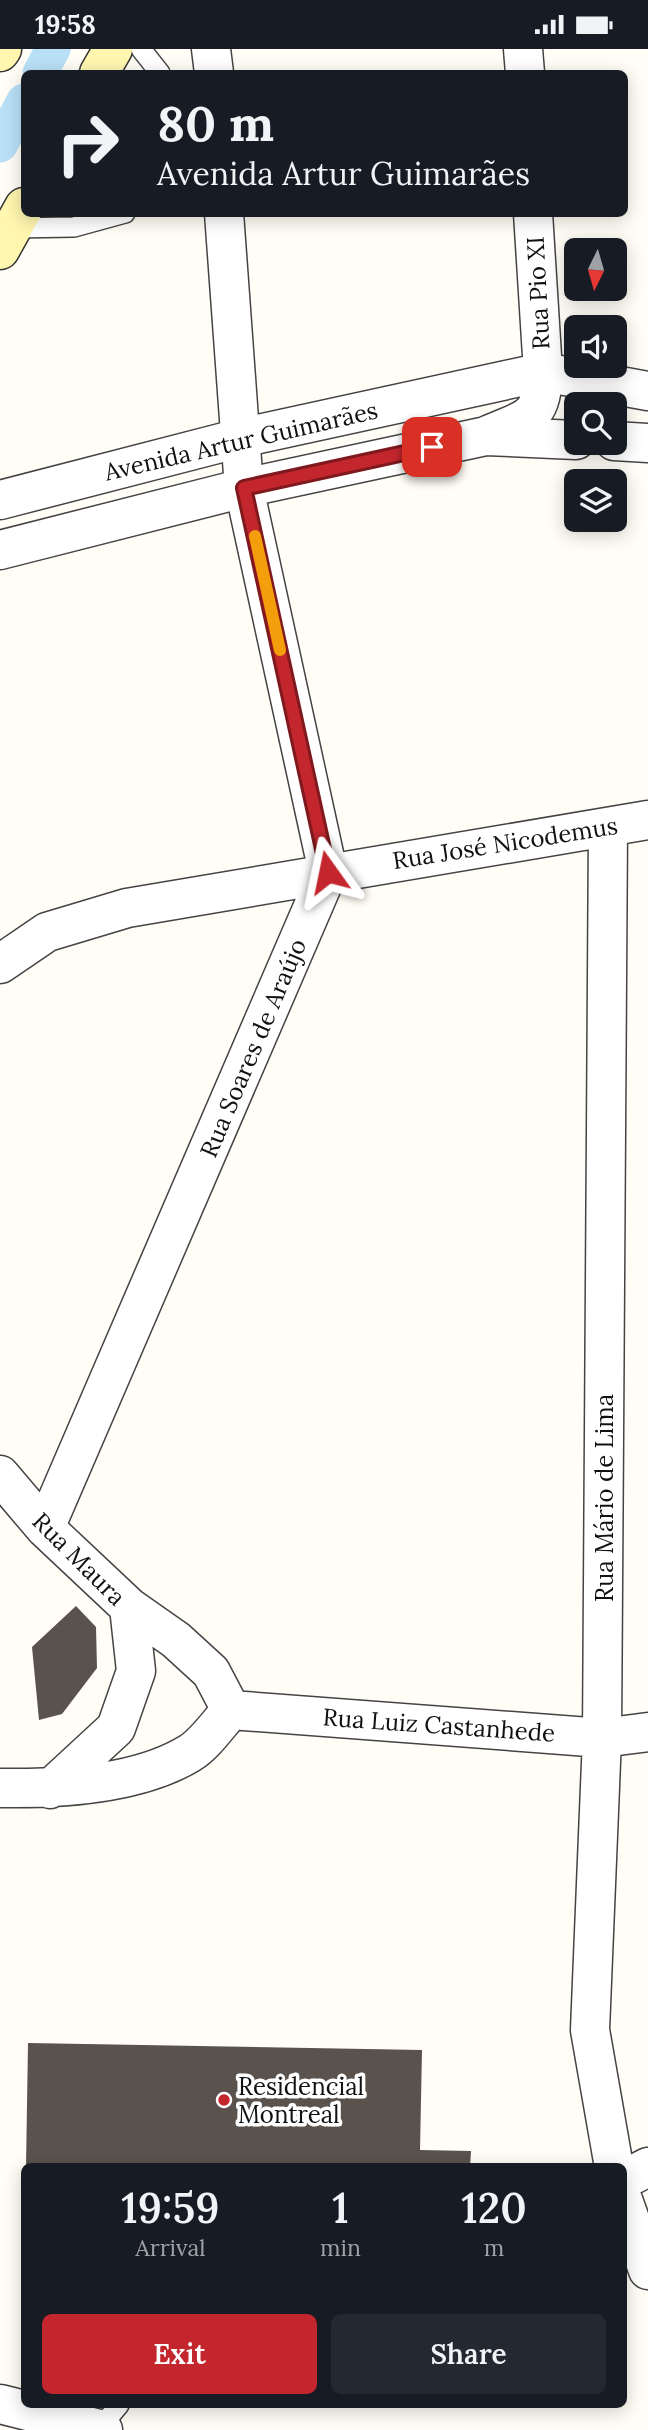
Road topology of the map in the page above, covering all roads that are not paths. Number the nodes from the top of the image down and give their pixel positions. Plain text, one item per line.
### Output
1 (113, 49) edge
2 (141, 49) edge
3 (211, 49) edge
4 (523, 49) edge
5 (101, 70) edge
6 (158, 70) edge
7 (214, 70) edge
8 (525, 70) edge
9 (110, 217) edge
10 (225, 217) edge
11 (533, 217) edge
12 (12, 228) edge
13 (542, 372) junction
14 (648, 391) edge
15 (486, 436) junction
16 (240, 438) junction
17 (564, 439) edge
18 (627, 442) edge
19 (648, 443) edge
20 (244, 488) junction
21 (0, 500) edge
22 (0, 550) edge
23 (648, 820) edge
24 (608, 827) junction
25 (328, 872) junction
26 (0, 964) edge
27 (0, 1475) edge
28 (46, 1528) junction
29 (129, 1607) junction
30 (231, 1710) junction
31 (648, 1732) edge
32 (602, 1738) junction
33 (0, 1788) edge
34 (50, 1789) junction
35 (613, 2163) edge
36 (648, 2167) edge
37 (627, 2178) edge
38 (627, 2211) edge
39 (648, 2270) edge
40 (0, 2404) edge
41 (21, 2407) edge
42 (25, 2408) edge
43 (107, 2421) edge

1 - 5 main road
2 - 6 lane
3 - 7 street
4 - 8 street
9 - 12 lane
10 - 16 street
11 - 13 street, Rua Pio XI
13 - 14 street, Avenida Artur Guimarães
13 - 15 street, Rua Pio XI
13 - 16 street, Avenida Artur Guimarães
15 - 17 street, Avenida Artur Guimarães
15 - 20 street, Avenida Artur Guimarães
16 - 20 street
16 - 21 street, Avenida Artur Guimarães
18 - 19 street
20 - 22 street, Avenida Artur Guimarães
20 - 25 street
23 - 24 street, Rua José Nicodemus
24 - 25 street, Rua José Nicodemus
24 - 32 street, Rua Mário de Lima
25 - 26 street, Rua José Nicodemus
25 - 28 street, Rua Soares de Araújo
27 - 28 street, Rua Maura
28 - 29 street, Rua Maura
29 - 30 street
29 - 34 street, Rua Maura
30 - 32 street, Rua Luiz Castanhede
30 - 34 street
31 - 32 street, Rua Luiz Castanhede
32 - 35 street, Rua Mário de Lima
33 - 34 street
36 - 37 street
38 - 39 street
40 - 41 street
42 - 43 street

